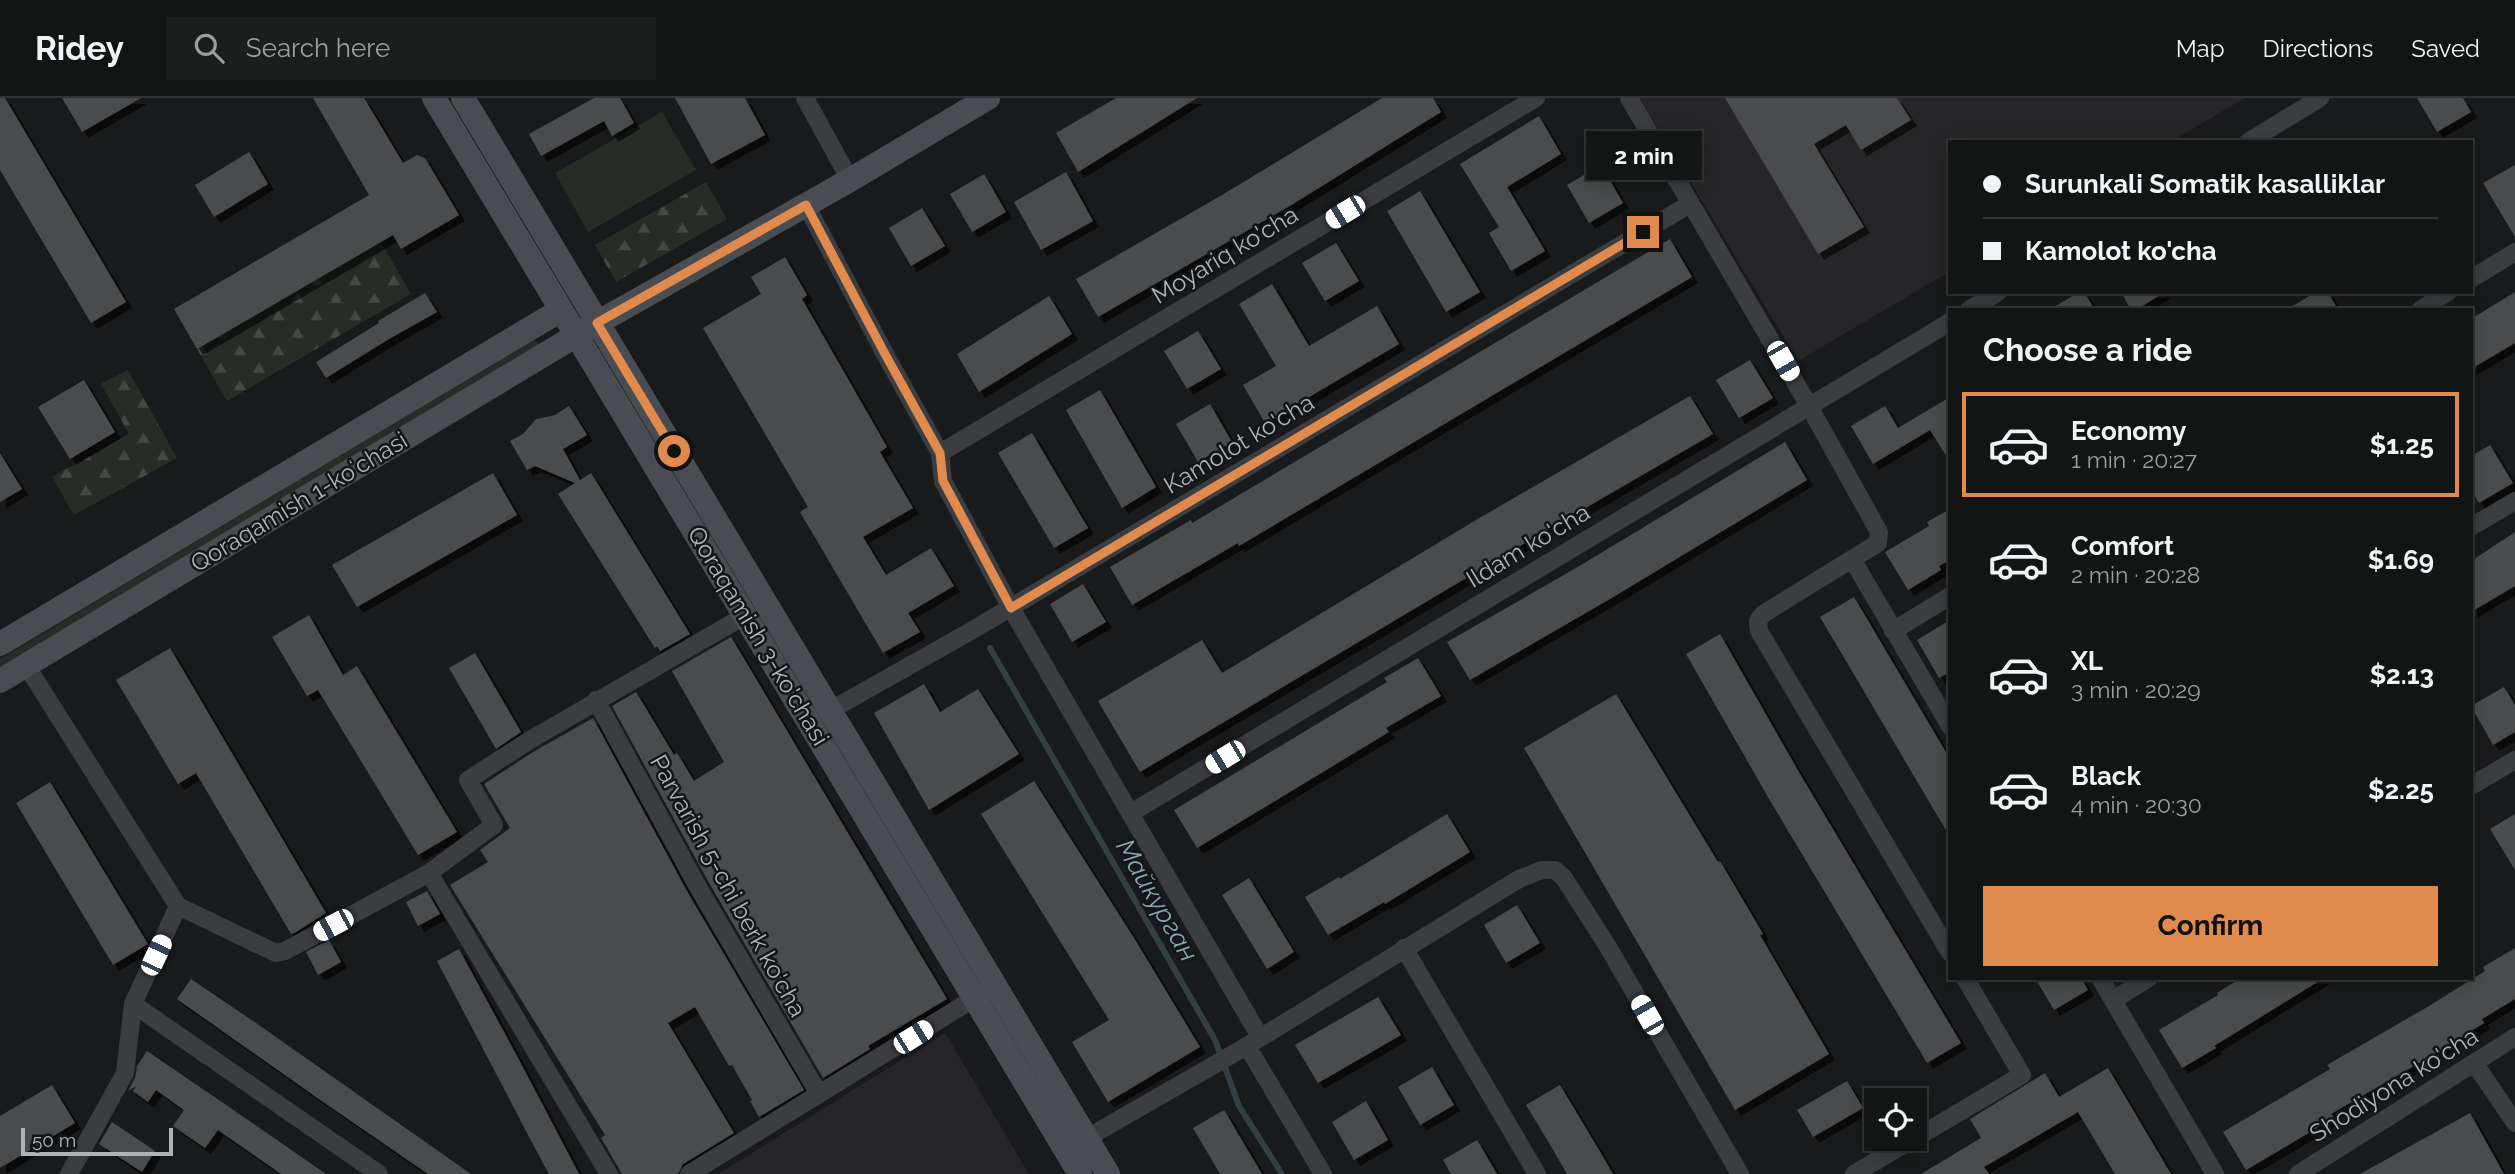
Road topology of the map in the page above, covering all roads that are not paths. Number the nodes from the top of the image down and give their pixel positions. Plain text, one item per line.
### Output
1 (434, 98) edge
2 (463, 98) edge
3 (805, 98) edge
4 (988, 98) edge
5 (1536, 98) edge
6 (1629, 98) edge
7 (2320, 98) edge
8 (2251, 140) edge
9 (850, 180) junction
10 (1690, 204) junction
11 (806, 205) junction
12 (2515, 252) edge
13 (2473, 277) edge
14 (1995, 294) edge
15 (2445, 294) edge
16 (1972, 308) edge
17 (2423, 308) edge
18 (561, 310) junction
19 (1948, 323) edge
20 (587, 330) junction
21 (1809, 406) junction
22 (940, 453) junction
23 (2515, 501) edge
24 (2473, 526) edge
25 (1852, 559) junction
26 (1948, 597) edge
27 (1005, 611) junction
28 (746, 615) junction
29 (1893, 631) junction
30 (0, 644) edge
31 (26, 665) junction
32 (0, 681) edge
33 (596, 700) junction
34 (820, 716) junction
35 (1948, 723) edge
36 (2515, 760) edge
37 (2473, 785) edge
38 (1131, 813) junction
39 (429, 873) junction
40 (178, 906) junction
41 (1404, 948) junction
42 (1948, 950) edge
43 (1966, 980) edge
44 (2101, 980) edge
45 (2146, 980) edge
46 (985, 992) junction
47 (2113, 1000) junction
48 (133, 1004) junction
49 (2515, 1037) edge
50 (1253, 1042) junction
51 (2475, 1063) junction
52 (819, 1094) junction
53 (2515, 1123) edge
54 (1927, 1131) edge
55 (1076, 1144) junction
56 (1893, 1151) edge
57 (69, 1174) edge
58 (379, 1174) edge
59 (609, 1174) edge
60 (689, 1174) edge
61 (1080, 1174) edge
62 (1108, 1174) edge
63 (1323, 1174) edge
64 (1537, 1174) edge
65 (1740, 1174) edge
66 (1854, 1174) edge
67 (2215, 1174) edge
68 (2298, 1174) edge

1 - 18 main road, Qoraqamish 3-ko'chasi
2 - 20 main road, Qoraqamish 3-ko'chasi
3 - 9 street
4 - 9 main road, Qoraqamish 1-koʻchasi
5 - 22 street, Moyariq ko'cha
6 - 10 street
7 - 8 street
9 - 11 main road, Qoraqamish 1-koʻchasi
10 - 21 street
10 - 27 street, Kamolot ko'cha
11 - 20 main road, Qoraqamish 1-koʻchasi
11 - 22 street
12 - 13 street
14 - 16 street
15 - 17 street
18 - 20 main road, Qoraqamish 3-ko'chasi
18 - 30 main road, Qoraqamish 1-koʻchasi
19 - 21 street, Ildam ko'cha
20 - 28 main road, Qoraqamish 3-ko'chasi
20 - 31 main road, Qoraqamish 1-koʻchasi
20 - 34 main road, Qoraqamish 3-ko'chasi
21 - 25 street
21 - 38 street, Ildam ko'cha
22 - 27 street
23 - 24 street
25 - 29 street
25 - 42 street
26 - 29 street
27 - 34 street, Kamolot ko'cha
27 - 38 street
28 - 33 street
28 - 34 main road, Qoraqamish 3-ko'chasi
29 - 35 street
31 - 32 main road, Qoraqamish 1-koʻchasi
31 - 40 street
33 - 39 street
33 - 52 street, Parvarish 5-chi berk ko'cha
34 - 46 main road, Qoraqamish 3-ko'chasi
36 - 37 street
38 - 50 street
39 - 40 street
39 - 59 street
40 - 48 street
41 - 50 street
41 - 64 street
41 - 65 street
43 - 54 street
44 - 47 street
45 - 47 street
46 - 52 street
46 - 55 main road, Qoraqamish 3-ko'chasi
47 - 67 street
48 - 57 street
48 - 58 street
49 - 51 street, Shodiyona ko'cha
50 - 55 street
50 - 63 street
51 - 53 street
51 - 68 street, Shodiyona ko'cha
52 - 60 street
55 - 61 main road, Qoraqamish 3-ko'chasi
55 - 62 main road, Qoraqamish 3-ko'chasi
56 - 66 street

